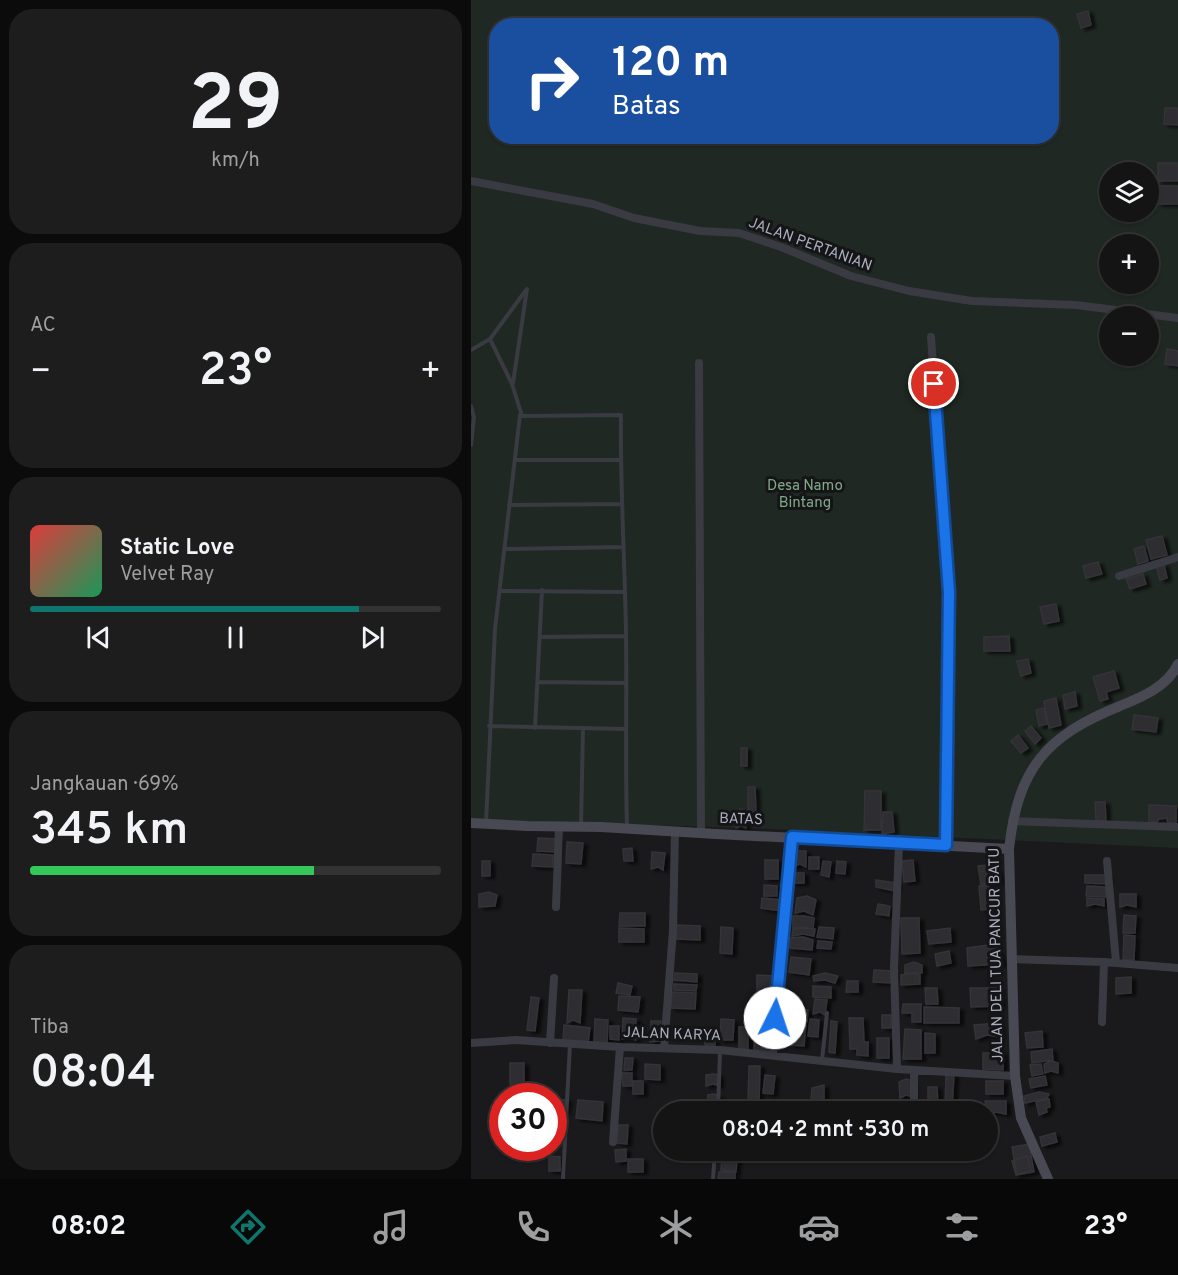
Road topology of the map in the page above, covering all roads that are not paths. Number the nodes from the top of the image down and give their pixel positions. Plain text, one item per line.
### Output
1 (471, 181) edge
2 (1178, 318) edge
3 (931, 337) dead end
4 (490, 339) junction
5 (471, 350) edge
6 (699, 363) dead end
7 (512, 384) junction
8 (471, 406) edge
9 (522, 416) junction
10 (471, 445) edge
11 (515, 460) junction
12 (620, 460) junction
13 (622, 504) junction
14 (509, 505) junction
15 (624, 547) junction
16 (505, 549) junction
17 (1178, 557) edge
18 (1119, 576) dead end
19 (542, 590) junction
20 (500, 591) junction
21 (625, 592) junction
22 (626, 636) junction
23 (540, 637) junction
24 (1177, 669) edge
25 (538, 682) junction
26 (626, 683) junction
27 (489, 726) junction
28 (535, 728) junction
29 (583, 729) junction
30 (625, 729) junction
31 (1013, 821) junction
32 (471, 823) edge
33 (486, 824) junction
34 (559, 826) junction
35 (581, 826) junction
36 (1178, 827) edge
37 (627, 828) junction
38 (675, 832) junction
39 (701, 834) junction
40 (792, 837) junction
41 (899, 844) junction
42 (946, 845) junction
43 (1009, 849) junction
44 (1107, 861) dead end
45 (556, 907) dead end
46 (1012, 959) junction
47 (1104, 962) junction
48 (1116, 962) junction
49 (1178, 968) edge
50 (554, 978) dead end
51 (827, 1013) dead end
52 (1102, 1022) dead end
53 (471, 1043) edge
54 (550, 1043) junction
55 (570, 1044) junction
56 (621, 1047) junction
57 (664, 1048) junction
58 (720, 1050) junction
59 (773, 1055) junction
60 (822, 1060) junction
61 (897, 1069) junction
62 (914, 1070) junction
63 (1015, 1076) junction
64 (718, 1101) edge
65 (914, 1101) edge
66 (613, 1142) dead end
67 (714, 1161) edge
68 (563, 1179) edge
69 (713, 1179) edge
70 (1048, 1179) edge

1 - 2 street, JALAN PERTANIAN
3 - 42 street
4 - 5 lane
4 - 7 lane
4 - 7 lane
6 - 39 street
7 - 9 lane
8 - 10 lane
9 - 11 lane
9 - 12 lane
11 - 12 lane
11 - 14 lane
12 - 13 lane
13 - 14 lane
13 - 15 lane
14 - 16 lane
15 - 16 lane
15 - 21 lane
16 - 20 lane
17 - 18 street
19 - 20 lane
19 - 21 lane
19 - 23 lane
20 - 27 lane
21 - 22 lane
22 - 23 lane
22 - 26 lane
23 - 25 lane
24 - 31 main road, JALAN DELI TUA PANCUR BATU
25 - 26 lane
25 - 28 lane
26 - 30 lane
27 - 28 lane
27 - 33 lane
28 - 29 lane
29 - 30 lane
29 - 35 lane
30 - 37 lane
31 - 36 street
31 - 43 main road, JALAN DELI TUA PANCUR BATU
32 - 33 main road, BATAS
33 - 34 main road, BATAS
34 - 35 main road, BATAS
34 - 45 street
35 - 37 main road, BATAS
37 - 38 main road, BATAS
38 - 39 main road, BATAS
38 - 57 street
39 - 40 main road, BATAS
40 - 41 main road, BATAS
40 - 59 street
41 - 42 main road, BATAS
41 - 61 street
42 - 43 main road, BATAS
43 - 46 main road, JALAN DELI TUA PANCUR BATU
44 - 48 street
46 - 47 street
46 - 63 main road, JALAN DELI TUA PANCUR BATU
47 - 48 street
47 - 52 street
48 - 49 street
50 - 54 street
51 - 60 lane
53 - 54 street, JALAN KARYA
54 - 55 street, JALAN KARYA
55 - 56 street, JALAN KARYA
55 - 68 lane
56 - 57 street, JALAN KARYA
56 - 66 street
57 - 58 street, JALAN KARYA
58 - 59 street, JALAN KARYA
58 - 64 lane
59 - 60 street, JALAN KARYA
60 - 61 street, JALAN KARYA
61 - 62 street, JALAN KARYA
62 - 63 street, JALAN KARYA
62 - 65 street
63 - 70 main road, JALAN DELI TUA PANCUR BATU
67 - 69 lane

